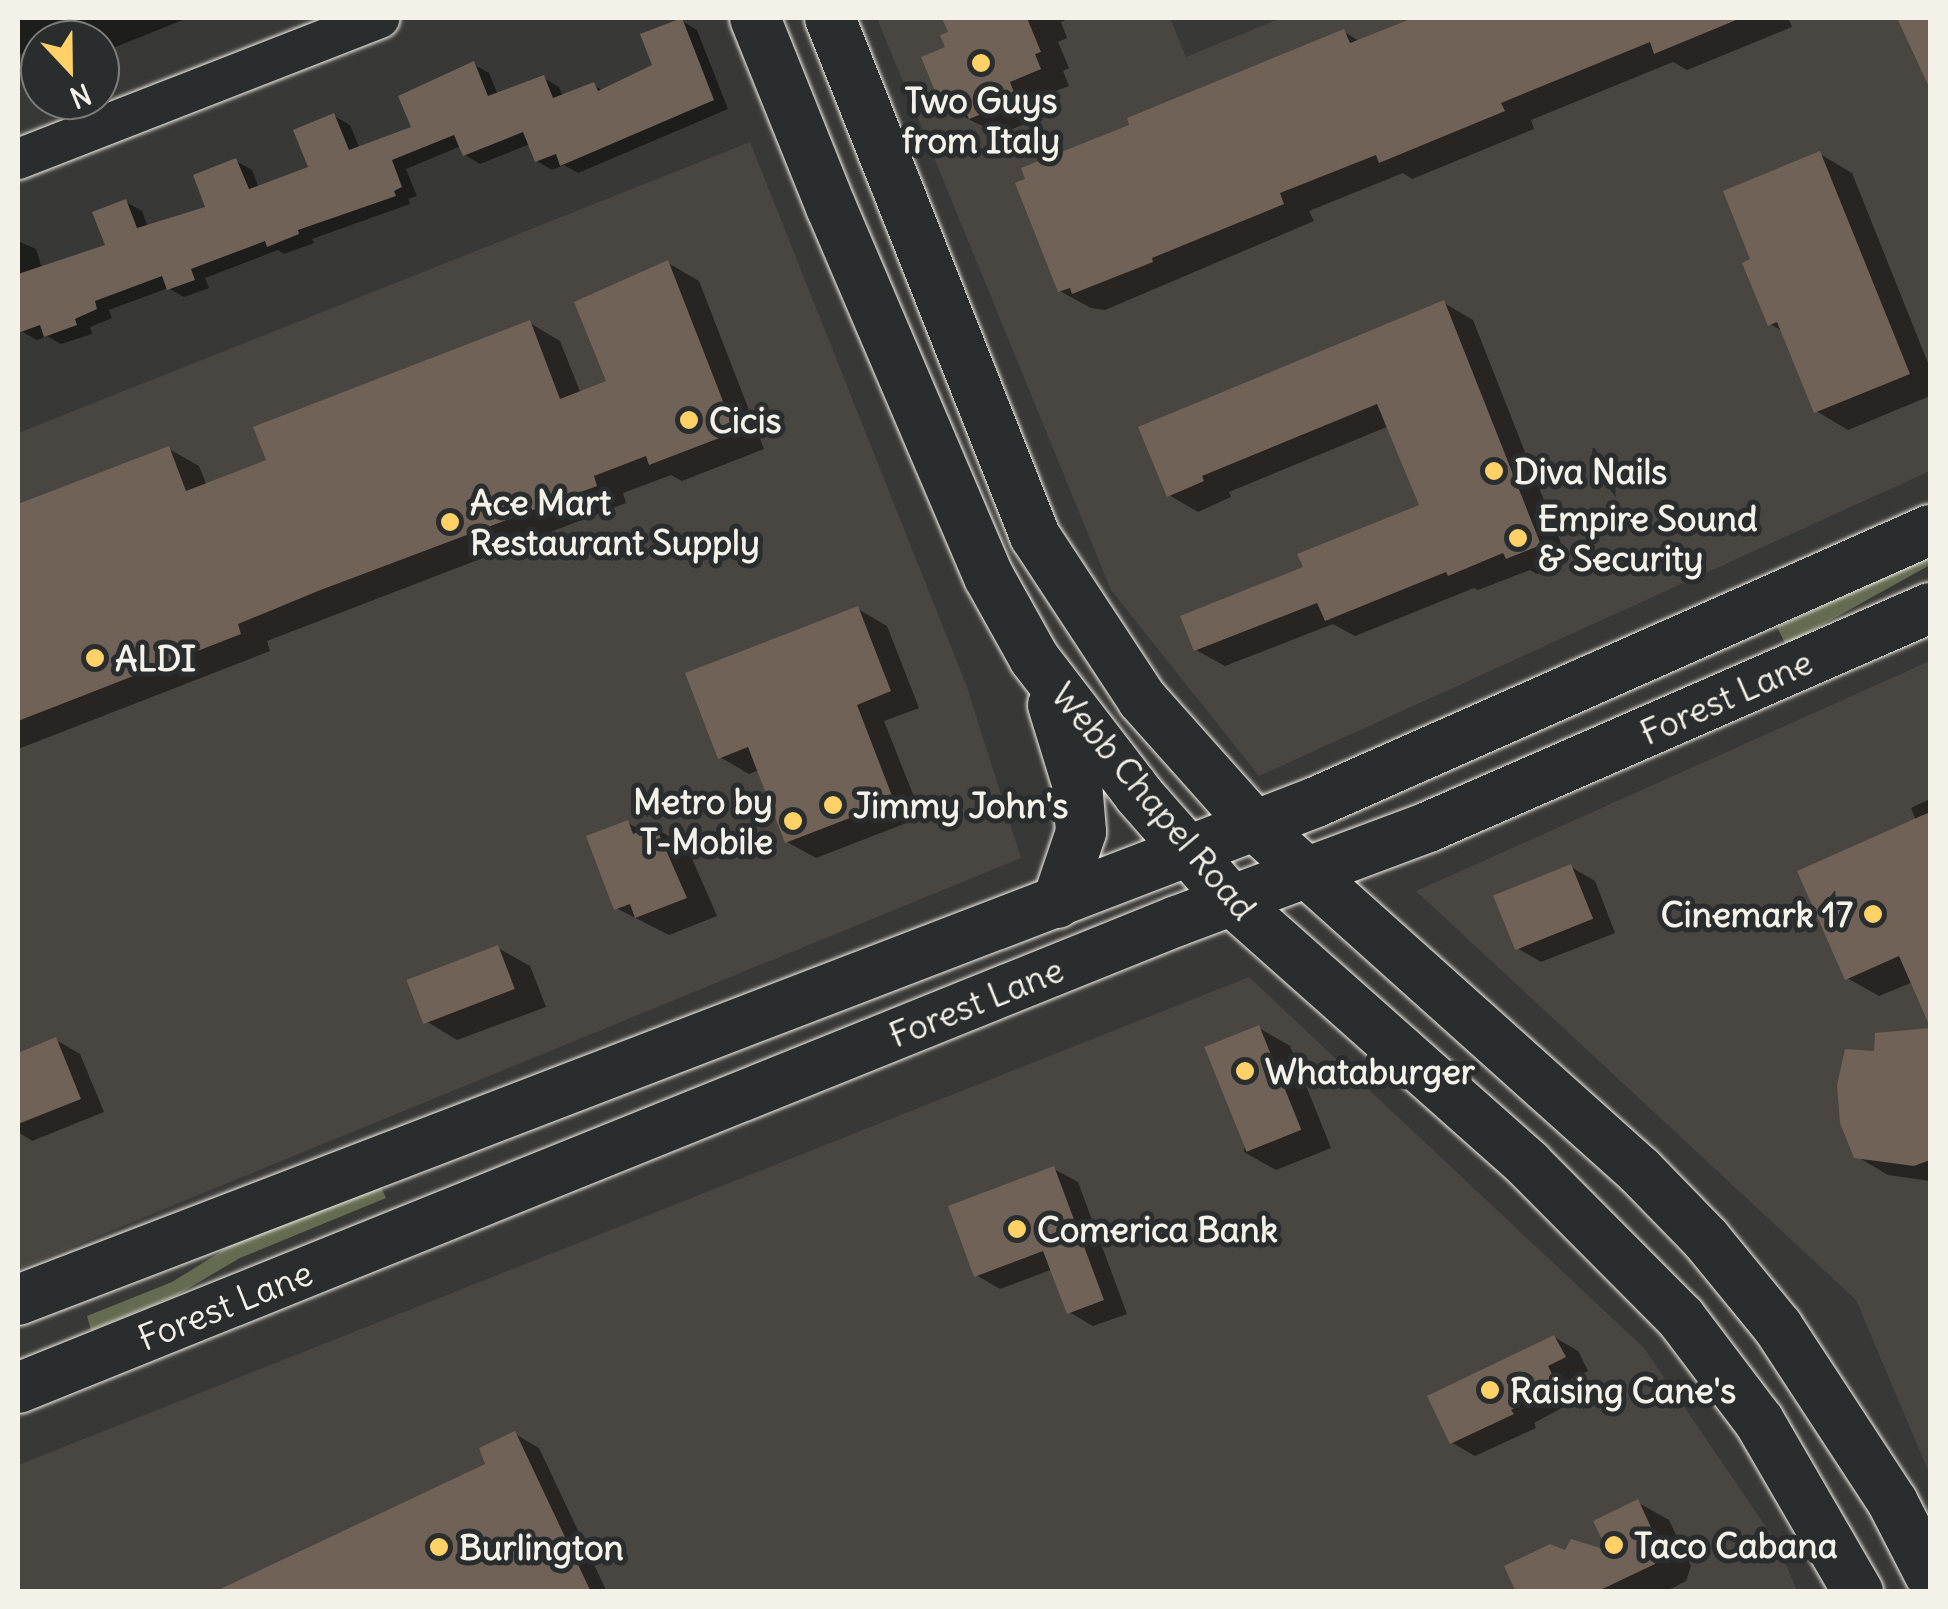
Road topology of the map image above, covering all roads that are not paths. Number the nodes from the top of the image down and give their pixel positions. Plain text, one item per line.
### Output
1 (379, 18) edge
2 (755, 18) edge
3 (830, 18) edge
4 (18, 158) edge
5 (976, 392) junction
6 (922, 422) junction
7 (1930, 530) edge
8 (1930, 608) edge
9 (1034, 658) junction
10 (1255, 826) junction
11 (1189, 852) junction
12 (1306, 874) junction
13 (1232, 901) junction
14 (1057, 903) junction
15 (792, 1004) junction
16 (817, 1066) junction
17 (424, 1144) junction
18 (449, 1216) junction
19 (18, 1300) edge
20 (20, 1378) edge
21 (1893, 1503) junction
22 (1832, 1544) junction
23 (1930, 1575) edge
24 (1858, 1592) edge

1 - 4 street
2 - 6 main road, Webb Chapel Road
3 - 5 main road, Webb Chapel Road
5 - 6 main road
5 - 10 main road, Webb Chapel Road
6 - 9 main road, Webb Chapel Road
7 - 10 main road, Forest Lane
8 - 12 main road, Forest Lane
9 - 11 main road, Webb Chapel Road
9 - 14 main road
10 - 11 main road, Forest Lane
10 - 12 main road, Webb Chapel Road
11 - 13 main road, Webb Chapel Road
11 - 14 main road, Forest Lane
12 - 13 main road, Forest Lane
12 - 21 main road, Webb Chapel Road
13 - 16 main road, Forest Lane
13 - 22 main road, Webb Chapel Road
14 - 15 main road, Forest Lane
15 - 16 main road
15 - 17 main road, Forest Lane
16 - 18 main road, Forest Lane
17 - 18 main road
17 - 19 main road, Forest Lane
18 - 20 main road, Forest Lane
21 - 22 main road
21 - 23 main road, Webb Chapel Road
22 - 24 main road, Webb Chapel Road

